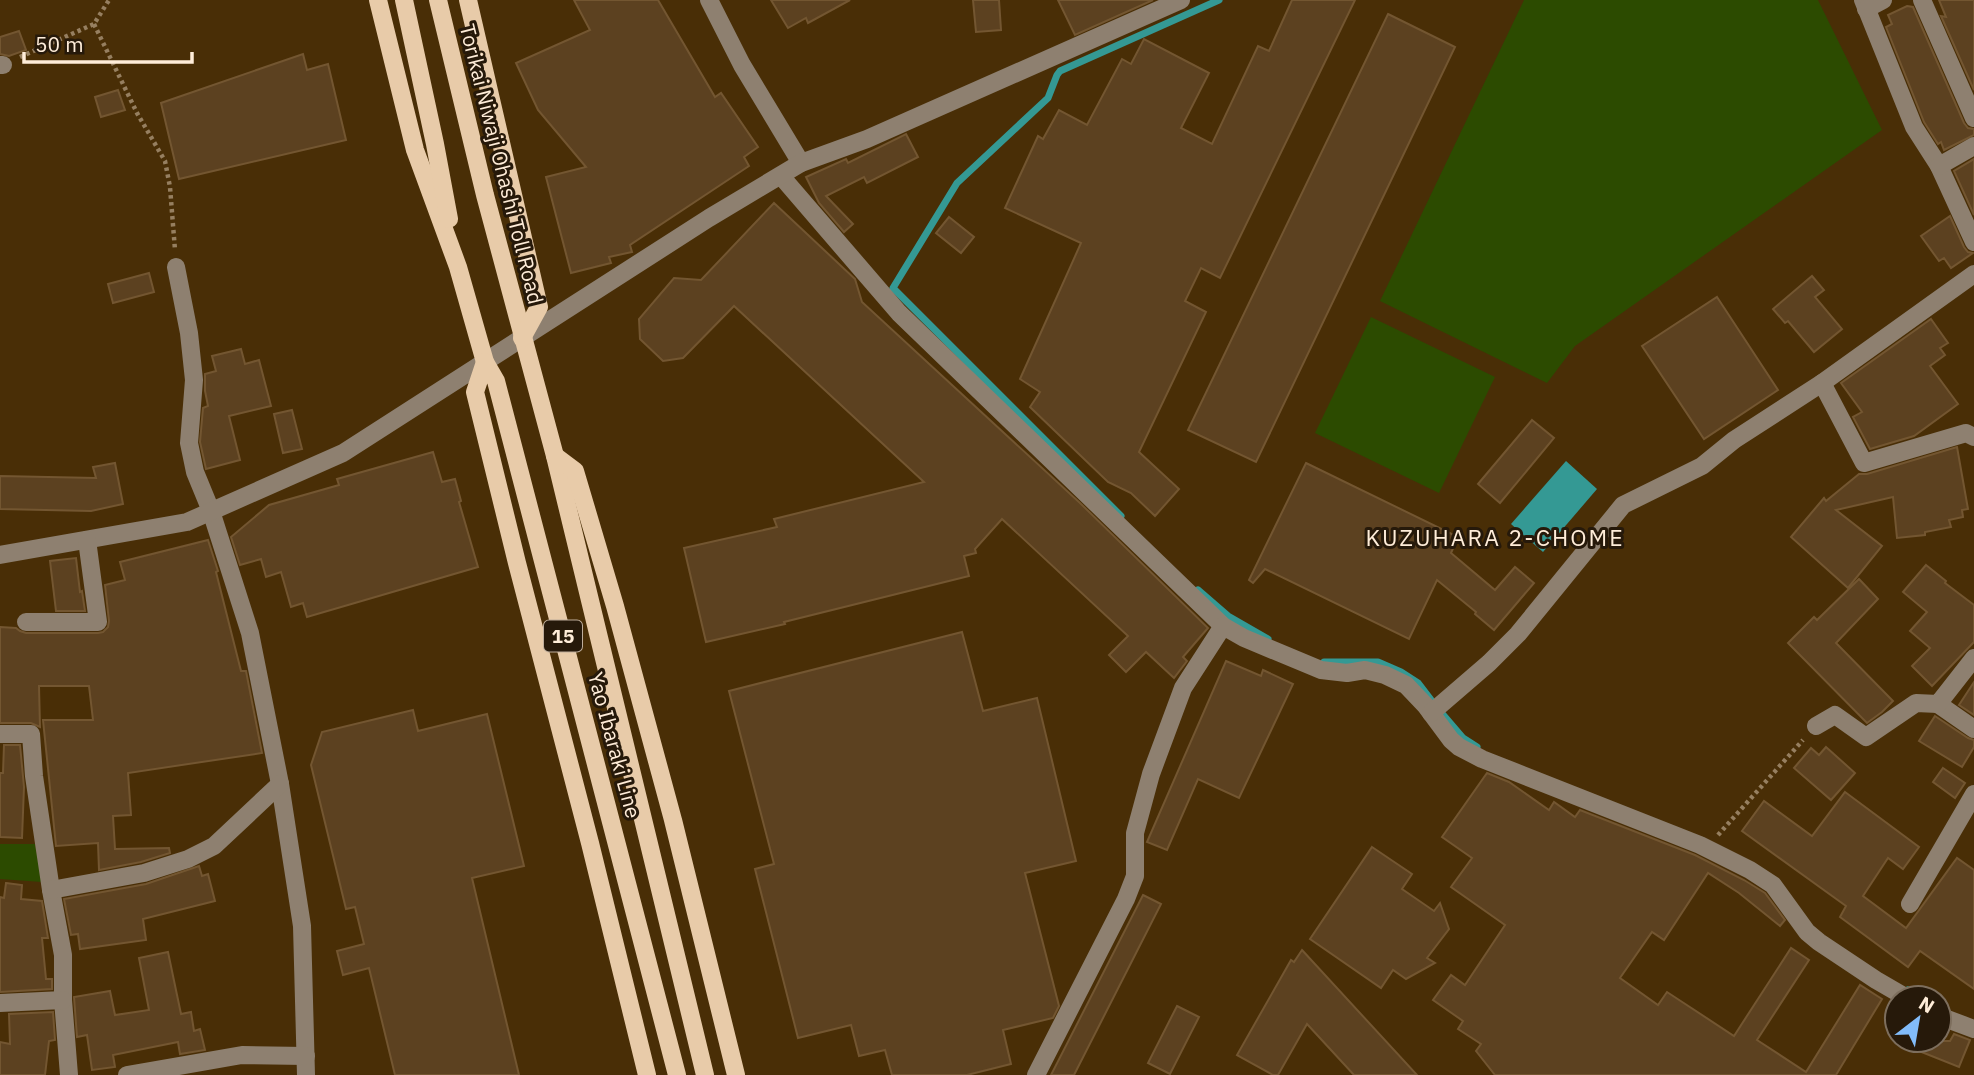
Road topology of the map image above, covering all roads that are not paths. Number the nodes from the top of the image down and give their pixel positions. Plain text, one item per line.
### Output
1 (378, 0) edge
2 (404, 0) edge
3 (438, 0) edge
4 (468, 0) edge
5 (709, 0) edge
6 (1181, 0) edge
7 (1883, 0) edge
8 (1922, 0) edge
9 (1864, 5) edge
10 (1974, 118) edge
11 (1974, 146) edge
12 (801, 163) junction
13 (1939, 166) junction
14 (782, 176) junction
15 (1974, 242) edge
16 (176, 267) road end
17 (458, 267) junction
18 (1974, 274) edge
19 (522, 338) junction
20 (485, 362) junction
21 (1822, 383) junction
22 (1974, 437) edge
23 (555, 456) junction
24 (211, 511) junction
25 (87, 540) junction
26 (0, 555) edge
27 (26, 622) dead end
28 (1223, 626) junction
29 (1974, 658) edge
30 (1938, 704) junction
31 (1436, 708) junction
32 (1816, 726) road end
33 (1974, 729) edge
34 (0, 734) edge
35 (281, 783) junction
36 (1974, 794) edge
37 (51, 890) junction
38 (1910, 904) dead end
39 (1883, 984) edge
40 (63, 1000) junction
41 (0, 1003) edge
42 (1953, 1021) edge
43 (1974, 1029) edge
44 (306, 1056) junction
45 (69, 1075) edge
46 (127, 1075) edge
47 (306, 1075) edge
48 (647, 1075) edge
49 (677, 1075) edge
50 (705, 1075) edge
51 (736, 1075) edge
52 (1036, 1075) edge

1 - 17 main road, 15
2 - 17 main road, 15
3 - 19 main road, Torikai Niwaji Ohashi Toll Road / 15
4 - 19 main road
5 - 12 street
6 - 12 street
7 - 9 street
8 - 10 street
9 - 13 street
11 - 13 street
12 - 14 street
13 - 15 street
14 - 19 street
14 - 28 street
16 - 24 street
17 - 20 main road, Yao Ibaraki Line / 15
18 - 21 street
19 - 20 street
19 - 23 main road, Yao Ibaraki Line / 15
20 - 24 street
20 - 48 main road, 15
20 - 49 main road, Yao Ibaraki Line / 15
21 - 22 street
21 - 31 street
23 - 50 main road, Yao Ibaraki Line / 15
23 - 51 main road, 15
24 - 25 street
24 - 35 street
25 - 26 street
25 - 27 street
28 - 31 street
28 - 52 street
29 - 30 street
30 - 32 street
30 - 33 street
31 - 39 street
34 - 37 street
35 - 37 street
35 - 44 street
36 - 38 street
37 - 40 street
40 - 41 street
40 - 45 street
42 - 43 street
44 - 46 street
44 - 47 street

